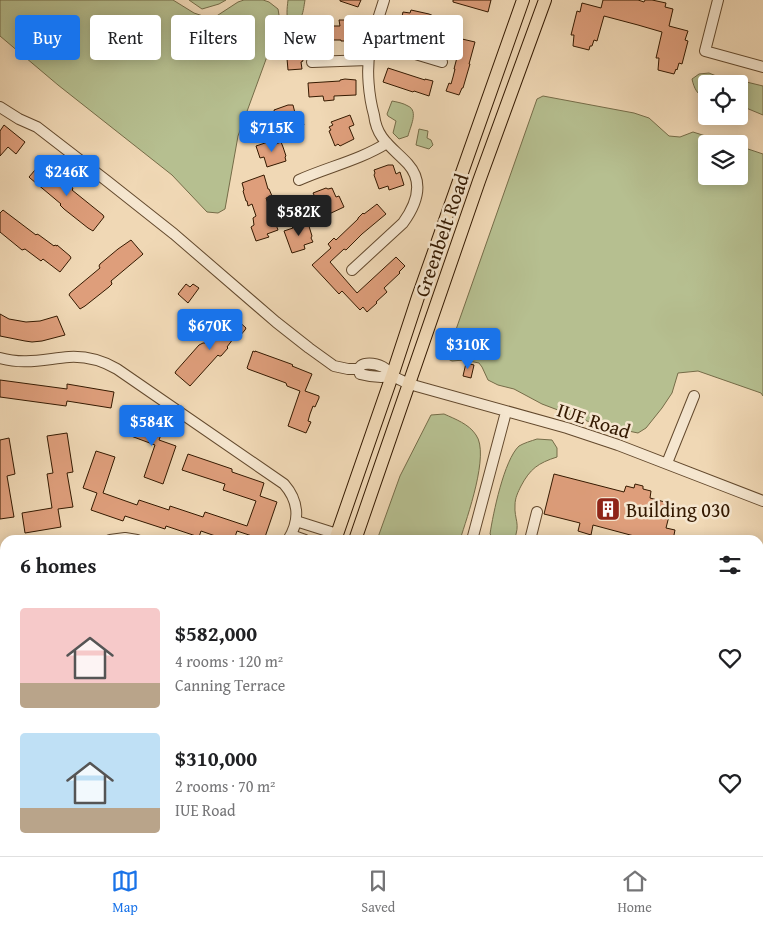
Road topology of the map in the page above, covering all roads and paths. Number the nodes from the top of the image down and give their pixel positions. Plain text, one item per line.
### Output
1 (384, 0) edge
2 (523, 0) edge
3 (545, 0) edge
4 (718, 0) edge
5 (380, 15) edge
6 (368, 60) joint
7 (435, 60) edge
8 (312, 62) dead end
9 (442, 62) dead end
10 (763, 67) edge
11 (0, 107) edge
12 (387, 143) junction
13 (299, 180) dead end
14 (352, 270) dead end
15 (0, 358) edge
16 (392, 376) junction
17 (409, 384) junction
18 (694, 396) dead end
19 (506, 412) junction
20 (667, 463) junction
21 (763, 501) edge
22 (537, 512) dead end
23 (296, 521) junction
24 (291, 535) edge
25 (331, 535) edge
26 (337, 535) edge
27 (357, 535) edge
28 (473, 535) edge
29 (531, 535) edge
30 (127, 856) edge
31 (136, 856) edge

1 - 5 street
2 - 16 main road, Greenbelt Road
3 - 17 main road, Greenbelt Road
4 - 10 street
6 - 8 street
6 - 12 street
7 - 9 street
11 - 16 street, IUE Road
12 - 13 street
12 - 14 street
15 - 23 street
16 - 17 street, IUE Road
16 - 26 main road, Greenbelt Road
17 - 19 street, IUE Road
17 - 27 main road, Greenbelt Road
18 - 20 street
19 - 20 street, IUE Road
19 - 28 street
20 - 21 street, IUE Road
22 - 29 street
23 - 24 street
23 - 25 street
30 - 31 street

